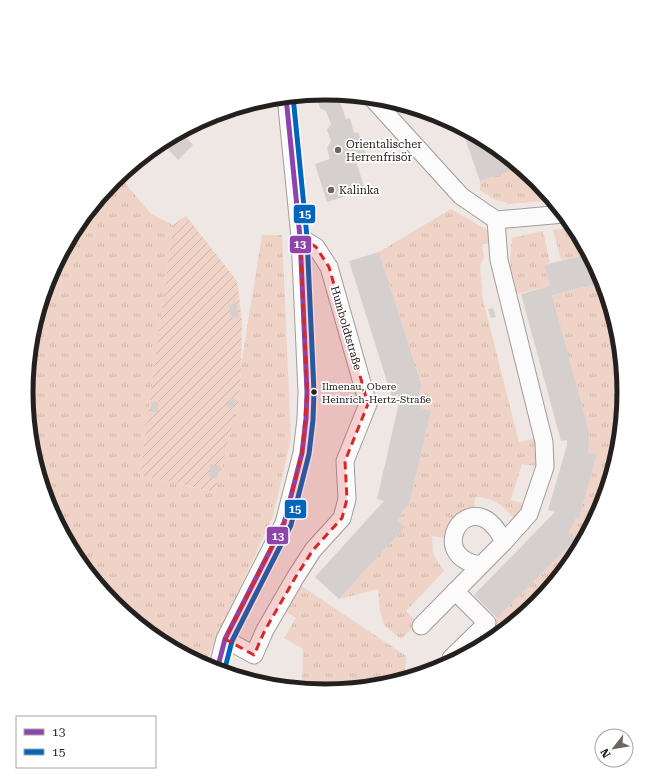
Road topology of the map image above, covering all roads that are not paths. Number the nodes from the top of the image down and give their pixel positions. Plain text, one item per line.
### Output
1 (287, 102) edge
2 (379, 105) edge
3 (557, 215) edge
4 (496, 220) junction
5 (300, 237) junction
6 (504, 542) junction
7 (481, 565) junction
8 (455, 591) junction
9 (421, 626) dead end
10 (225, 639) junction
11 (456, 653) edge
12 (219, 664) edge

1 - 5 street
2 - 4 street
3 - 4 street
4 - 6 street
5 - 10 street
5 - 10 street, Humboldtstraße
6 - 7 street
6 - 7 street
7 - 8 street
8 - 9 street
8 - 11 street
10 - 12 street

